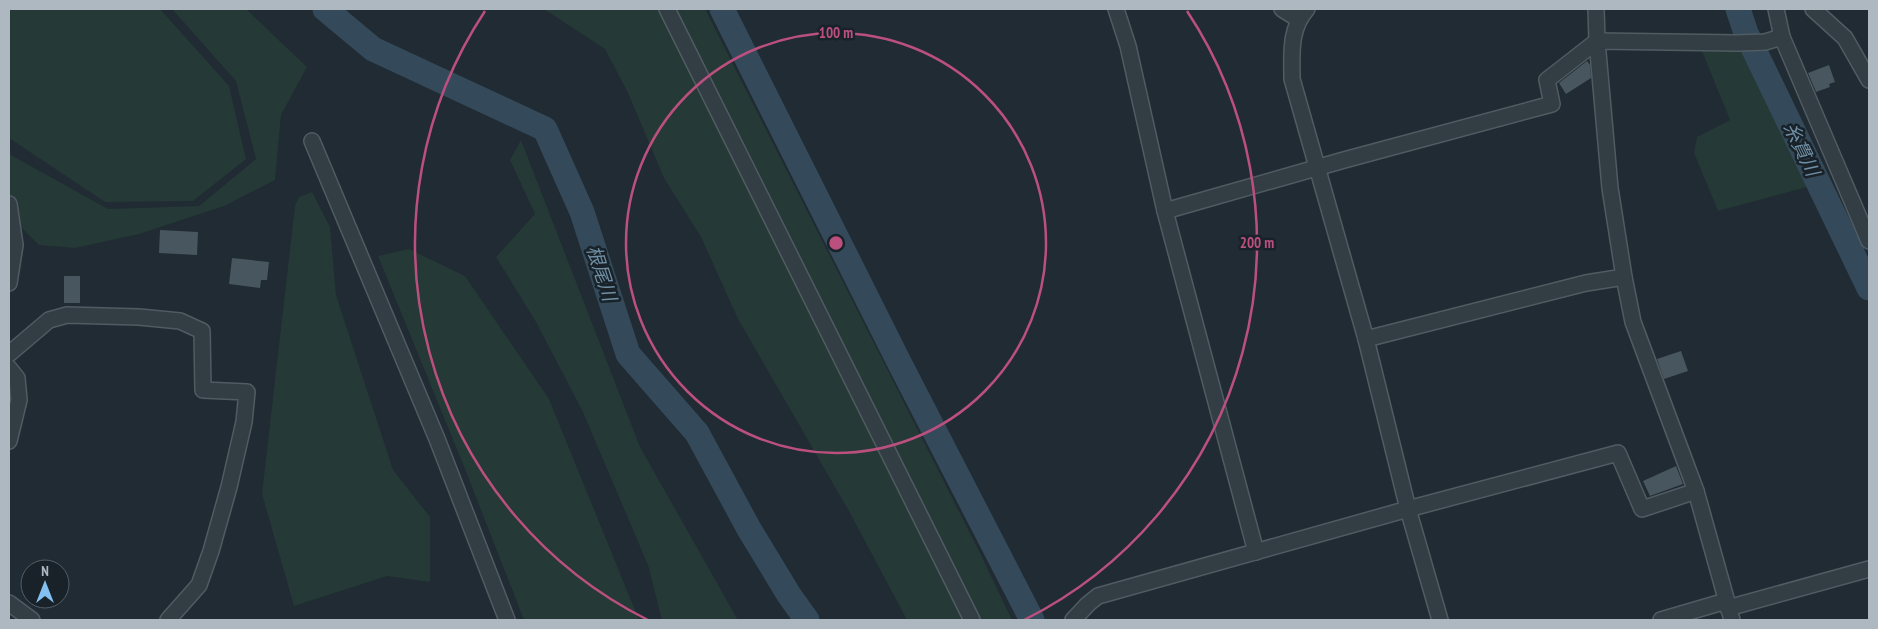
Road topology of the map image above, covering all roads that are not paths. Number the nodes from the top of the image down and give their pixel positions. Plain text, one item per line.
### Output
1 (667, 9) edge
2 (1116, 9) edge
3 (1282, 9) edge
4 (1596, 9) edge
5 (1776, 9) edge
6 (1812, 9) edge
7 (1303, 14) edge
8 (1782, 37) junction
9 (1597, 41) junction
10 (1869, 80) edge
11 (312, 141) dead end
12 (1316, 169) junction
13 (9, 204) edge
14 (1165, 211) junction
15 (1869, 241) edge
16 (1624, 277) junction
17 (9, 284) edge
18 (1366, 339) junction
19 (9, 354) edge
20 (9, 368) edge
21 (9, 441) edge
22 (1696, 491) junction
23 (1408, 509) junction
24 (1256, 552) junction
25 (1869, 569) edge
26 (9, 603) edge
27 (1729, 610) edge
28 (32, 620) edge
29 (168, 620) edge
30 (507, 620) edge
31 (972, 620) edge
32 (1073, 620) edge
33 (1440, 620) edge
34 (1661, 620) edge

1 - 31 street
2 - 14 street
3 - 7 street
4 - 9 street
5 - 8 street
6 - 10 street
7 - 12 street
8 - 9 street
8 - 15 street
9 - 12 street
9 - 16 street
11 - 30 street
12 - 14 street
12 - 18 street
13 - 17 street
14 - 24 street
16 - 18 street
16 - 22 street
18 - 23 street
19 - 29 street
20 - 21 street
22 - 23 street
22 - 27 street
23 - 24 street
23 - 33 street
24 - 32 street
25 - 27 street
26 - 28 street
27 - 34 street

